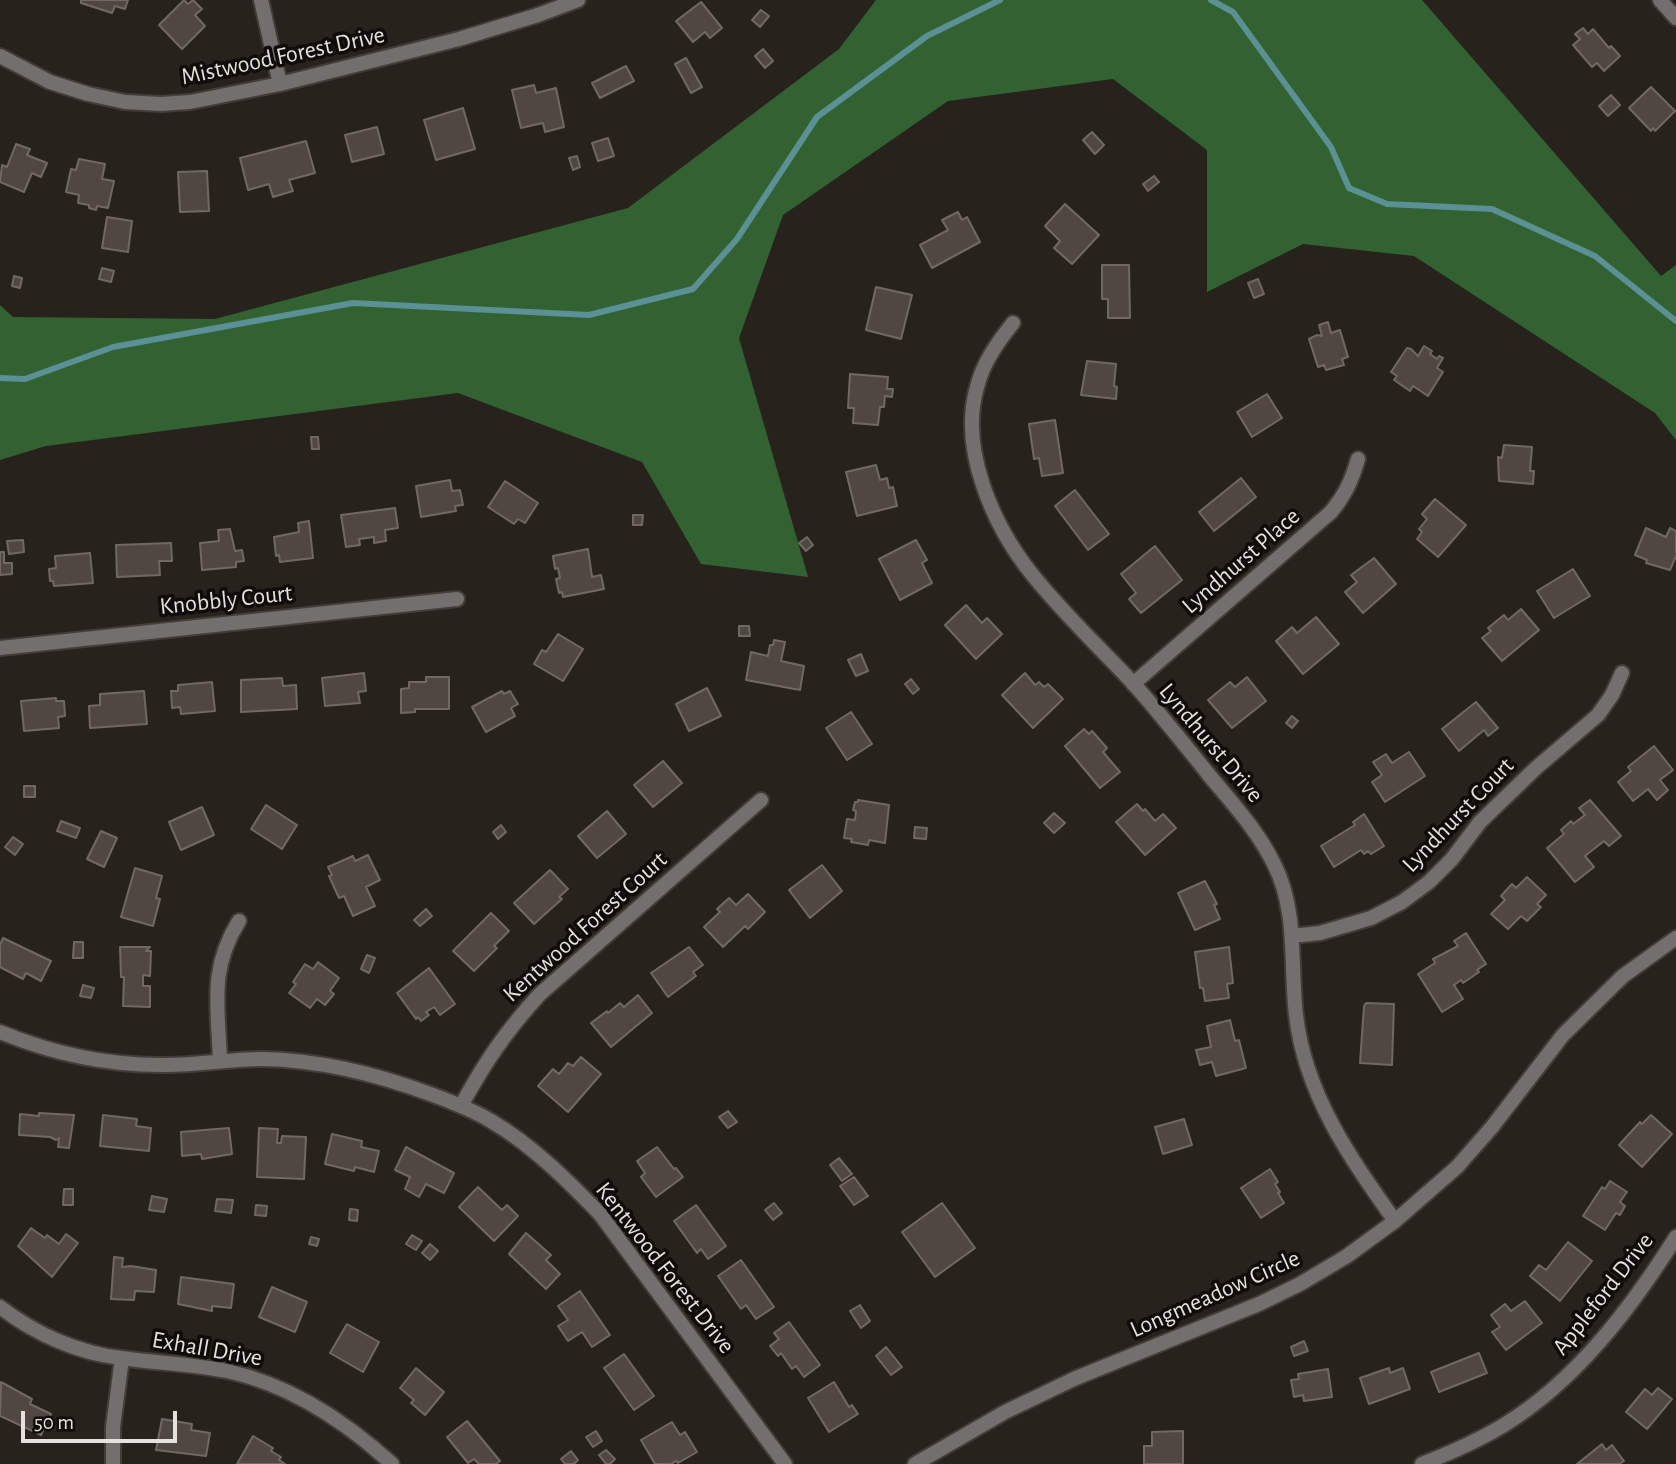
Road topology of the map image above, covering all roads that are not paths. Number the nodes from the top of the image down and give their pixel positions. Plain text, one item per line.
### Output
1 (261, 0) edge
2 (578, 0) edge
3 (1660, 0) edge
4 (1676, 18) edge
5 (0, 55) edge
6 (280, 84) junction
7 (1013, 323) dead end
8 (1358, 458) dead end
9 (457, 599) dead end
10 (0, 648) edge
11 (1622, 673) dead end
12 (1133, 684) junction
13 (761, 800) dead end
14 (239, 921) dead end
15 (1292, 936) junction
16 (1676, 938) edge
17 (0, 1032) edge
18 (220, 1061) junction
19 (461, 1106) junction
20 (1395, 1221) junction
21 (1676, 1237) edge
22 (0, 1307) edge
23 (122, 1358) junction
24 (113, 1464) edge
25 (392, 1464) edge
26 (785, 1464) edge
27 (915, 1464) edge
28 (1422, 1464) edge

1 - 6 street
2 - 6 street, Mistwood Forest Drive
3 - 4 street
5 - 6 street, Mistwood Forest Drive
7 - 12 street, Lyndhurst Drive
8 - 12 street, Lyndhurst Place
9 - 10 street, Knobbly Court
11 - 15 street, Lyndhurst Court
12 - 15 street, Lyndhurst Drive
13 - 19 street, Kentwood Forest Court
14 - 18 street
15 - 20 street, Lyndhurst Drive
16 - 20 street, Longmeadow Circle
17 - 18 street, Kentwood Forest Drive
18 - 19 street, Kentwood Forest Drive
19 - 26 street, Kentwood Forest Drive
20 - 27 street, Longmeadow Circle
21 - 28 street, Appleford Drive
22 - 23 street, Exhall Drive
23 - 24 street
23 - 25 street, Exhall Drive

